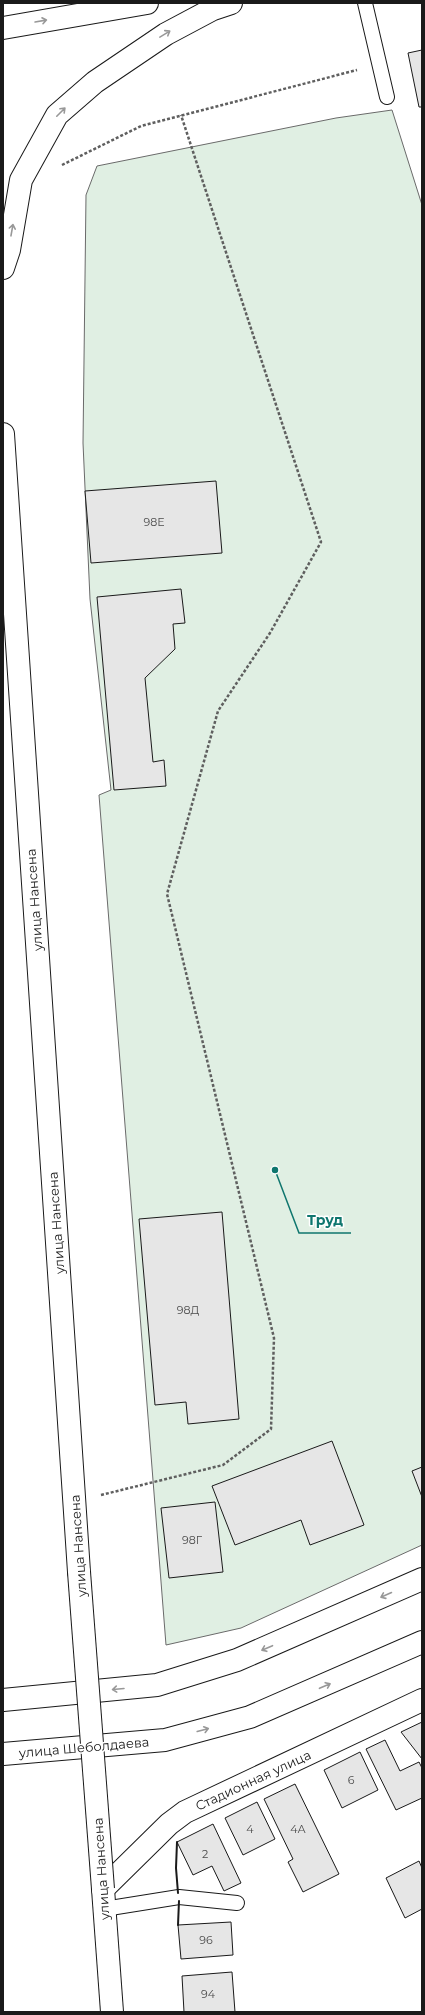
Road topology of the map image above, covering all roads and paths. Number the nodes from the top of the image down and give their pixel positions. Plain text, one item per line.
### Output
1 (147, 3) edge
2 (231, 3) edge
3 (365, 3) edge
4 (3, 28) edge
5 (380, 64) junction
6 (387, 97) dead end
7 (181, 115) junction
8 (61, 165) dead end
9 (3, 268) edge
10 (3, 434) edge
11 (75, 1502) junction
12 (422, 1579) edge
13 (422, 1642) edge
14 (3, 1700) edge
15 (422, 1700) edge
16 (3, 1754) edge
17 (104, 1899) junction
18 (237, 1903) dead end
19 (112, 2012) edge

4 -> 1 main road
9 -> 2 main road
3 - 5 lane
5 - 6 lane
5 - 7 path
7 - 8 path
7 - 11 path
10 - 11 main road, улица Нансена
11 - 17 main road, улица Нансена, bridge
12 -> 14 main road
16 -> 13 main road, улица Шеболдаева
15 - 17 main road, Стадионная улица
17 - 18 lane
17 - 19 main road, улица Нансена

